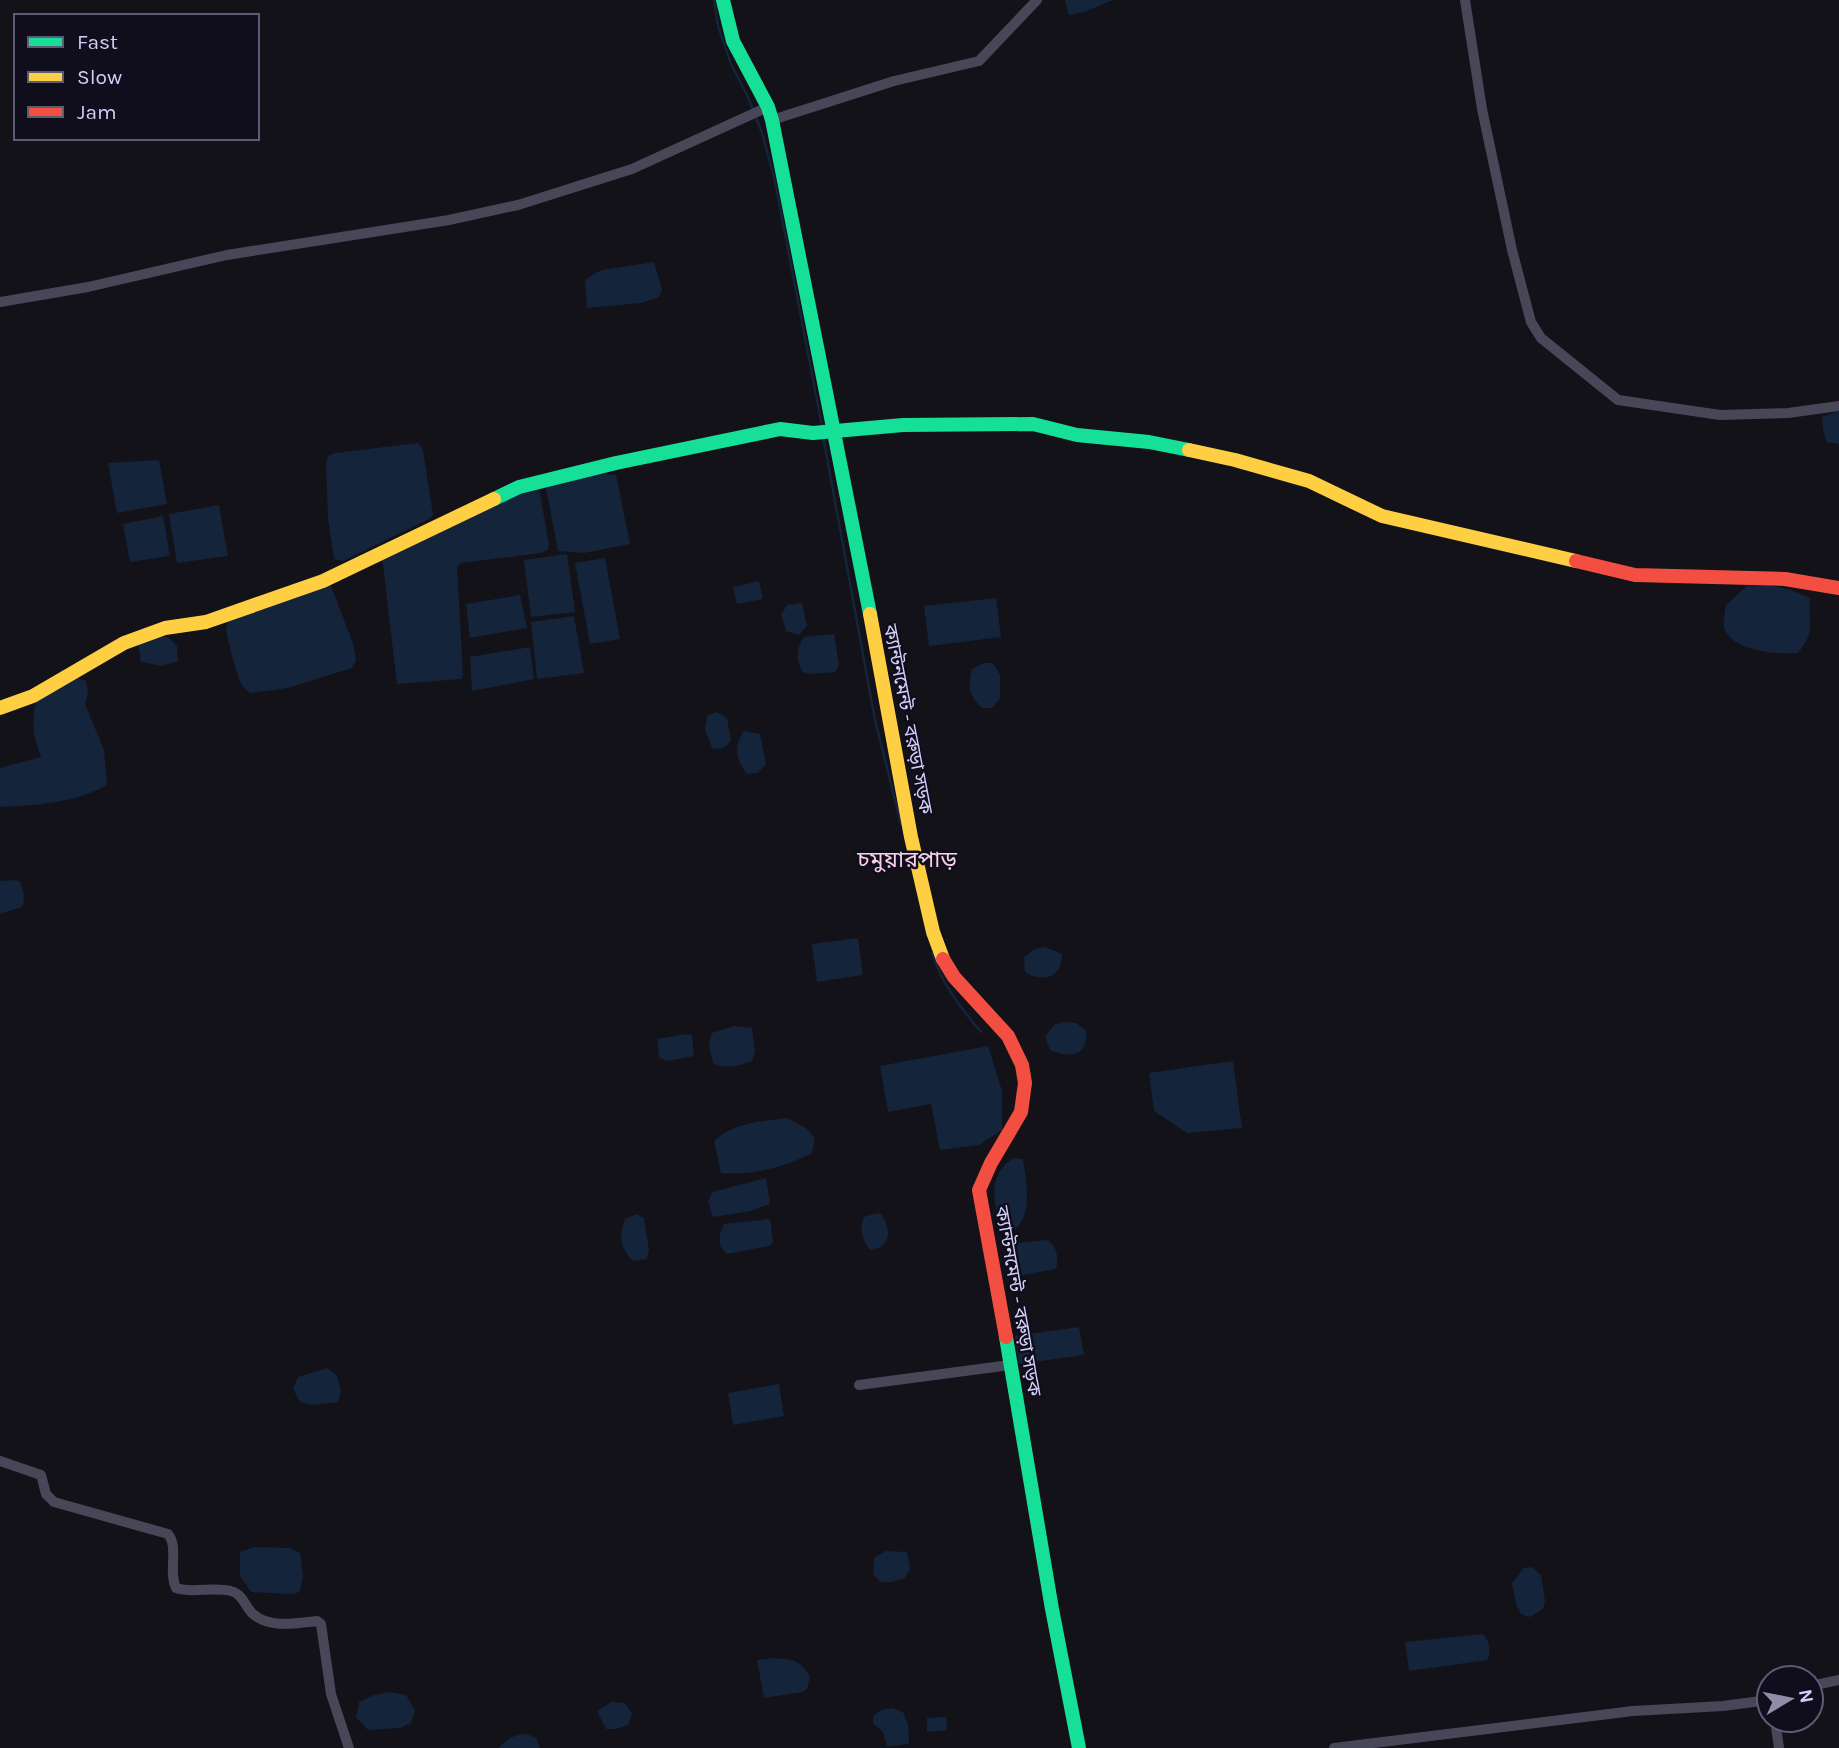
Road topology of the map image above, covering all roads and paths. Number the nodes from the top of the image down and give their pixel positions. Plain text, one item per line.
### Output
1 (723, 0) edge
2 (1037, 0) edge
3 (1465, 0) edge
4 (770, 113) junction
5 (0, 302) edge
6 (1839, 406) edge
7 (833, 432) junction
8 (1839, 589) edge
9 (0, 708) edge
10 (1010, 1365) junction
11 (859, 1385) dead end
12 (0, 1461) edge
13 (1755, 1702) edge
14 (349, 1748) edge
15 (1079, 1748) edge
16 (1334, 1748) edge

1 - 4 street, ক্যান্টনমেন্ট - বরুড়া সড়ক
2 - 4 street
3 - 6 street
4 - 5 street
4 - 7 street, ক্যান্টনমেন্ট - বরুড়া সড়ক
7 - 8 street
7 - 9 street
7 - 10 street, ক্যান্টনমেন্ট - বরুড়া সড়ক
10 - 11 street
10 - 15 street, ক্যান্টনমেন্ট - বরুড়া সড়ক
12 - 14 street
13 - 16 street

